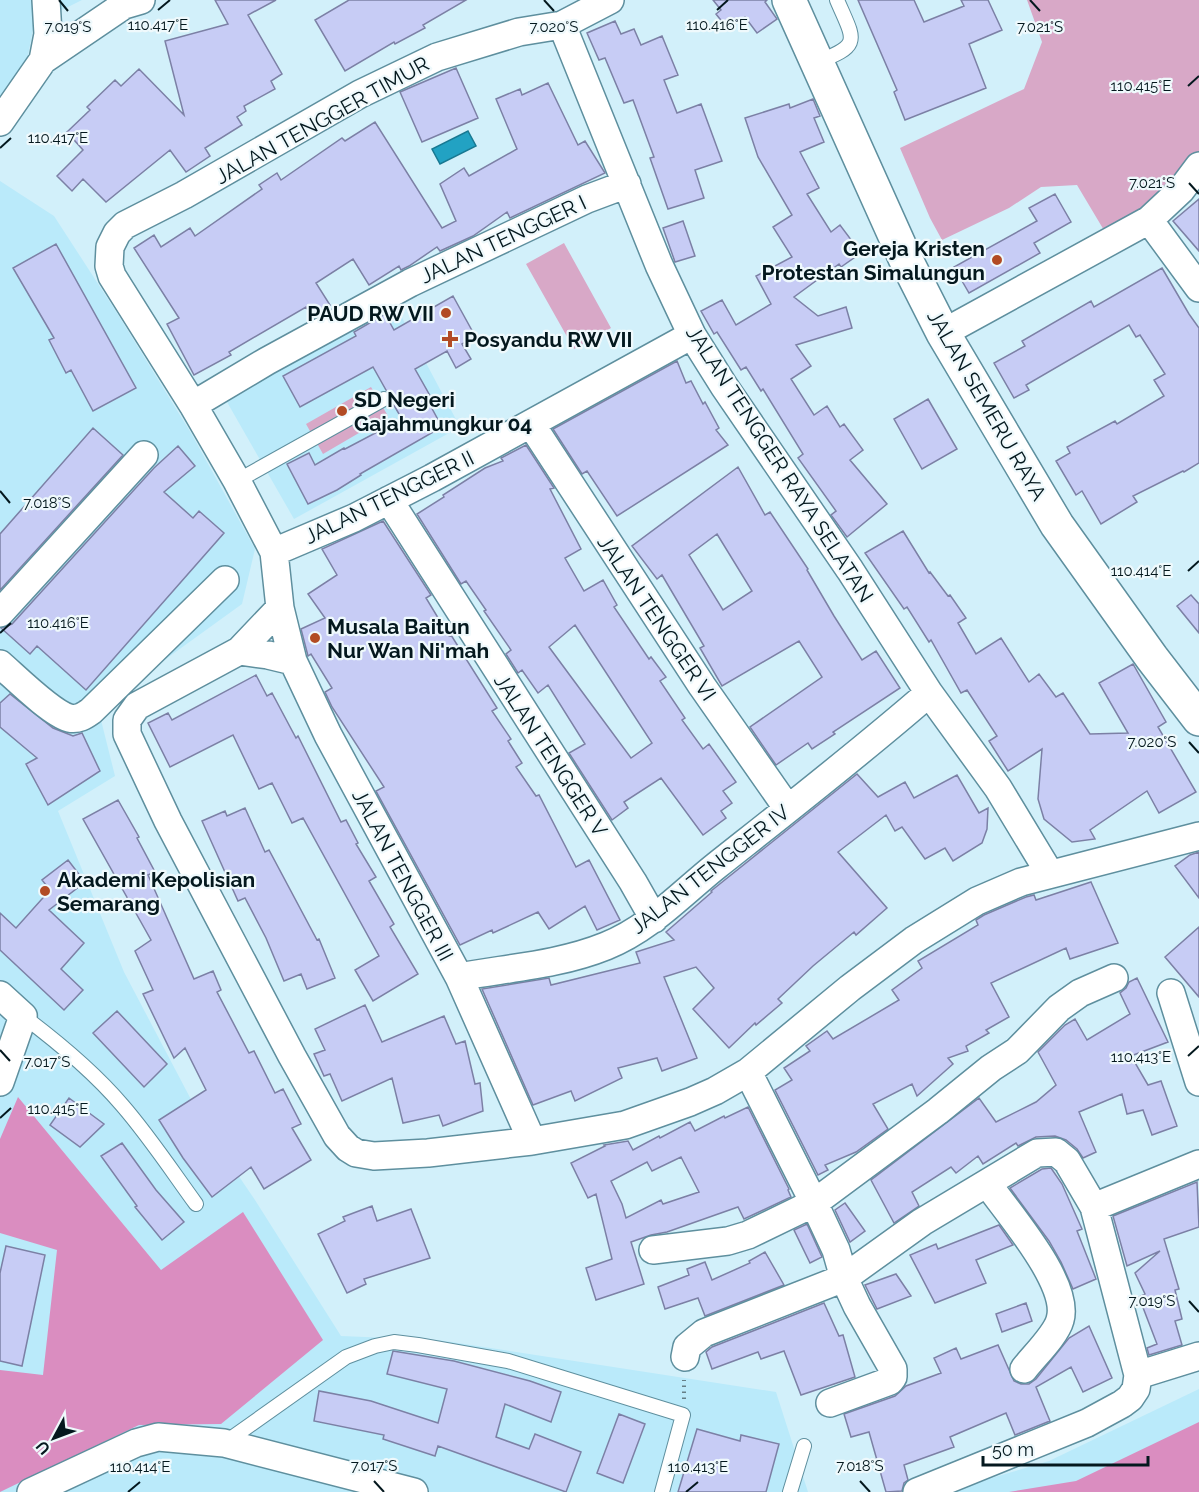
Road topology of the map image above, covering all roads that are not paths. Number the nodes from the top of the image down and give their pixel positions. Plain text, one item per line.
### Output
1 (46, 0) edge
2 (610, 0) edge
3 (789, 0) edge
4 (837, 0) edge
5 (126, 2) edge
6 (562, 25) junction
7 (43, 60) junction
8 (816, 63) junction
9 (0, 122) edge
10 (1199, 166) edge
11 (627, 184) junction
12 (1149, 220) junction
13 (1199, 288) edge
14 (943, 333) junction
15 (692, 335) junction
16 (384, 399) dead end
17 (194, 405) junction
18 (531, 424) junction
19 (144, 455) dead end
20 (237, 481) junction
21 (389, 500) junction
22 (274, 552) junction
23 (225, 580) dead end
24 (280, 608) junction
25 (0, 613) edge
26 (239, 651) junction
27 (293, 661) junction
28 (0, 664) edge
29 (929, 693) junction
30 (1199, 719) edge
31 (789, 809) junction
32 (1199, 836) edge
33 (1050, 874) junction
34 (654, 919) junction
35 (459, 977) junction
36 (1114, 978) dead end
37 (1171, 993) dead end
38 (0, 995) edge
39 (24, 1016) junction
40 (748, 1072) junction
41 (0, 1082) edge
42 (1199, 1082) edge
43 (532, 1141) junction
44 (1199, 1164) edge
45 (987, 1183) junction
46 (814, 1203) junction
47 (196, 1204) dead end
48 (1094, 1207) junction
49 (653, 1250) dead end
50 (844, 1278) junction
51 (1199, 1356) edge
52 (685, 1357) road end
53 (1024, 1369) dead end
54 (1138, 1376) junction
55 (830, 1403) dead end
56 (224, 1443) junction
57 (804, 1446) dead end
58 (31, 1492) edge
59 (414, 1492) edge
60 (662, 1492) edge
61 (790, 1492) edge
62 (917, 1492) edge

1 - 7 street
2 - 6 street, JALAN TENGGER TIMUR
3 - 8 street, JALAN SEMERU RAYA
4 - 8 lane
5 - 7 street
6 - 11 street, JALAN TENGGER RAYA SELATAN
6 - 17 street, JALAN TENGGER TIMUR
7 - 9 street
8 - 14 street, JALAN SEMERU RAYA
10 - 12 street
11 - 15 street, JALAN TENGGER RAYA SELATAN
11 - 17 street, JALAN TENGGER I
12 - 13 street
12 - 14 street
14 - 30 street, JALAN SEMERU RAYA
15 - 18 street, JALAN TENGGER II
15 - 29 street, JALAN TENGGER RAYA SELATAN
16 - 20 lane
17 - 20 street
18 - 21 street, JALAN TENGGER II
18 - 31 street, JALAN TENGGER VI
19 - 25 street
20 - 22 street
21 - 22 street, JALAN TENGGER II
21 - 34 street, JALAN TENGGER V
22 - 24 street, JALAN TENGGER III
23 - 28 street
24 - 26 street
24 - 27 street, JALAN TENGGER III
26 - 27 street
26 - 43 street
27 - 35 street, JALAN TENGGER III
29 - 31 street, JALAN TENGGER IV
29 - 33 street, JALAN TENGGER RAYA SELATAN
31 - 34 street, JALAN TENGGER IV
32 - 33 street
33 - 40 street
34 - 35 street, JALAN TENGGER IV
35 - 43 street, JALAN TENGGER III
36 - 46 street
37 - 42 street
38 - 39 street
39 - 41 street
39 - 47 lane
40 - 43 street
40 - 46 street
44 - 48 street
45 - 48 street
45 - 50 street
45 - 53 street
46 - 49 street
46 - 50 street
48 - 54 street
50 - 52 street
50 - 55 street
51 - 54 street
54 - 62 street
56 - 58 street
56 - 59 street
56 - 60 lane
57 - 61 lane

